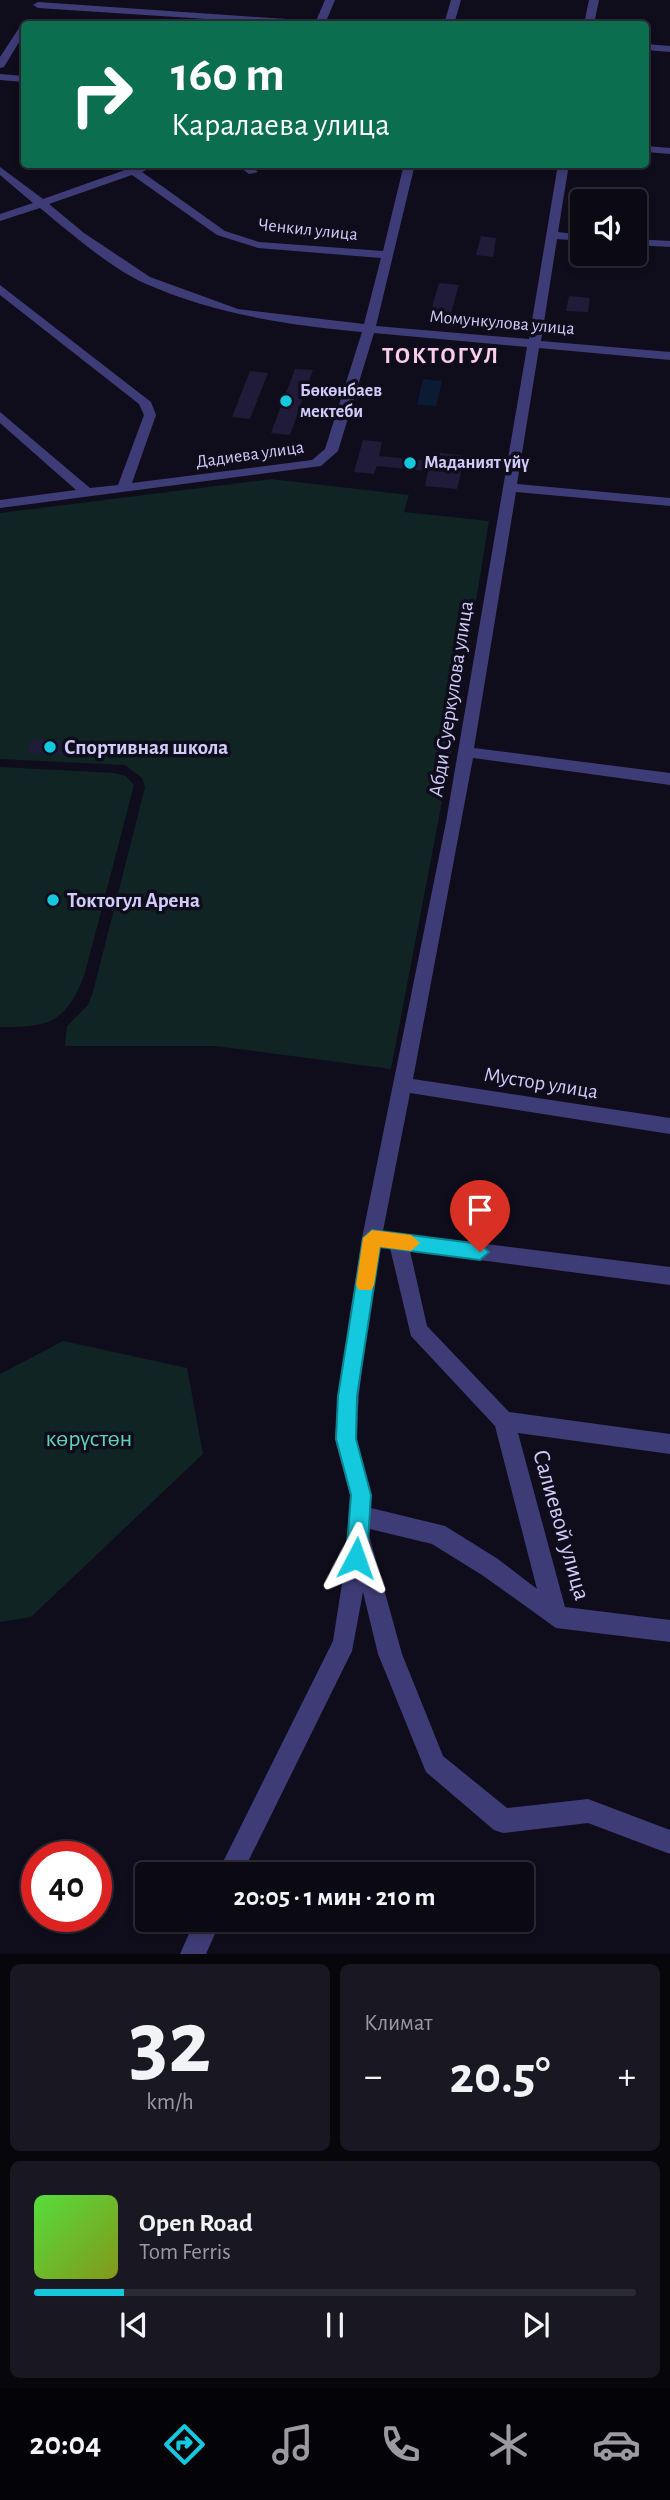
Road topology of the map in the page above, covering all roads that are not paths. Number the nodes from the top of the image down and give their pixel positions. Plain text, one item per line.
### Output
1 (132, 0) edge
2 (330, 0) edge
3 (456, 0) edge
4 (594, 0) edge
5 (40, 3) edge
6 (126, 11) junction
7 (208, 17) edge
8 (28, 21) edge
9 (121, 21) edge
10 (271, 21) edge
11 (320, 21) edge
12 (450, 21) edge
13 (590, 21) edge
14 (21, 32) edge
15 (649, 47) edge
16 (670, 49) edge
17 (0, 65) edge
18 (0, 78) edge
19 (21, 79) edge
20 (649, 149) edge
21 (670, 150) edge
22 (127, 168) edge
23 (248, 168) edge
24 (409, 168) edge
25 (563, 168) edge
26 (0, 170) edge
27 (253, 172) dead end
28 (41, 204) junction
29 (0, 218) edge
30 (552, 235) junction
31 (570, 237) edge
32 (647, 243) edge
33 (670, 244) edge
34 (387, 255) junction
35 (0, 289) edge
36 (369, 329) junction
37 (534, 344) junction
38 (670, 356) edge
39 (0, 416) edge
40 (510, 487) junction
41 (123, 489) junction
42 (87, 493) junction
43 (670, 502) edge
44 (0, 503) edge
45 (466, 752) junction
46 (670, 779) edge
47 (404, 1085) junction
48 (670, 1126) edge
49 (372, 1238) junction
50 (398, 1241) junction
51 (670, 1276) edge
52 (504, 1421) junction
53 (670, 1444) edge
54 (359, 1523) junction
55 (556, 1617) junction
56 (670, 1631) edge
57 (670, 1842) edge
58 (235, 1862) edge
59 (203, 1932) edge
60 (193, 1954) edge

1 - 6 street
2 - 11 street
3 - 12 street
4 - 13 street
5 - 6 street
5 - 8 street
6 - 7 street
6 - 9 street
7 - 10 street
14 - 17 street
15 - 16 street
18 - 19 street
20 - 21 street
22 - 28 street
22 - 34 street, Ченкил улица
23 - 27 street
24 - 34 street, Дадиева улица
25 - 30 street, Абди Суеркулова улица
26 - 28 street, Момункулова улица
28 - 29 street
28 - 36 street, Момункулова улица
30 - 31 street
30 - 37 street, Абди Суеркулова улица
32 - 33 street
34 - 36 street, Дадиева улица
35 - 41 street
36 - 37 street, Момункулова улица
36 - 41 street, Дадиева улица
37 - 38 street, Момункулова улица
37 - 40 street, Абди Суеркулова улица
39 - 42 street
40 - 43 street
40 - 45 street, Абди Суеркулова улица
41 - 42 street, Дадиева улица
42 - 44 street, Дадиева улица
45 - 46 street
45 - 47 street, Абди Суеркулова улица
47 - 48 street, Мустор улица
47 - 49 street, Абди Суеркулова улица
49 - 50 street
49 - 54 street, Абди Суеркулова улица
50 - 51 street
50 - 52 street
52 - 53 street
52 - 55 street, Салиевой улица
54 - 55 street
54 - 57 street
54 - 58 street
55 - 56 street, Салиевой улица
59 - 60 street

